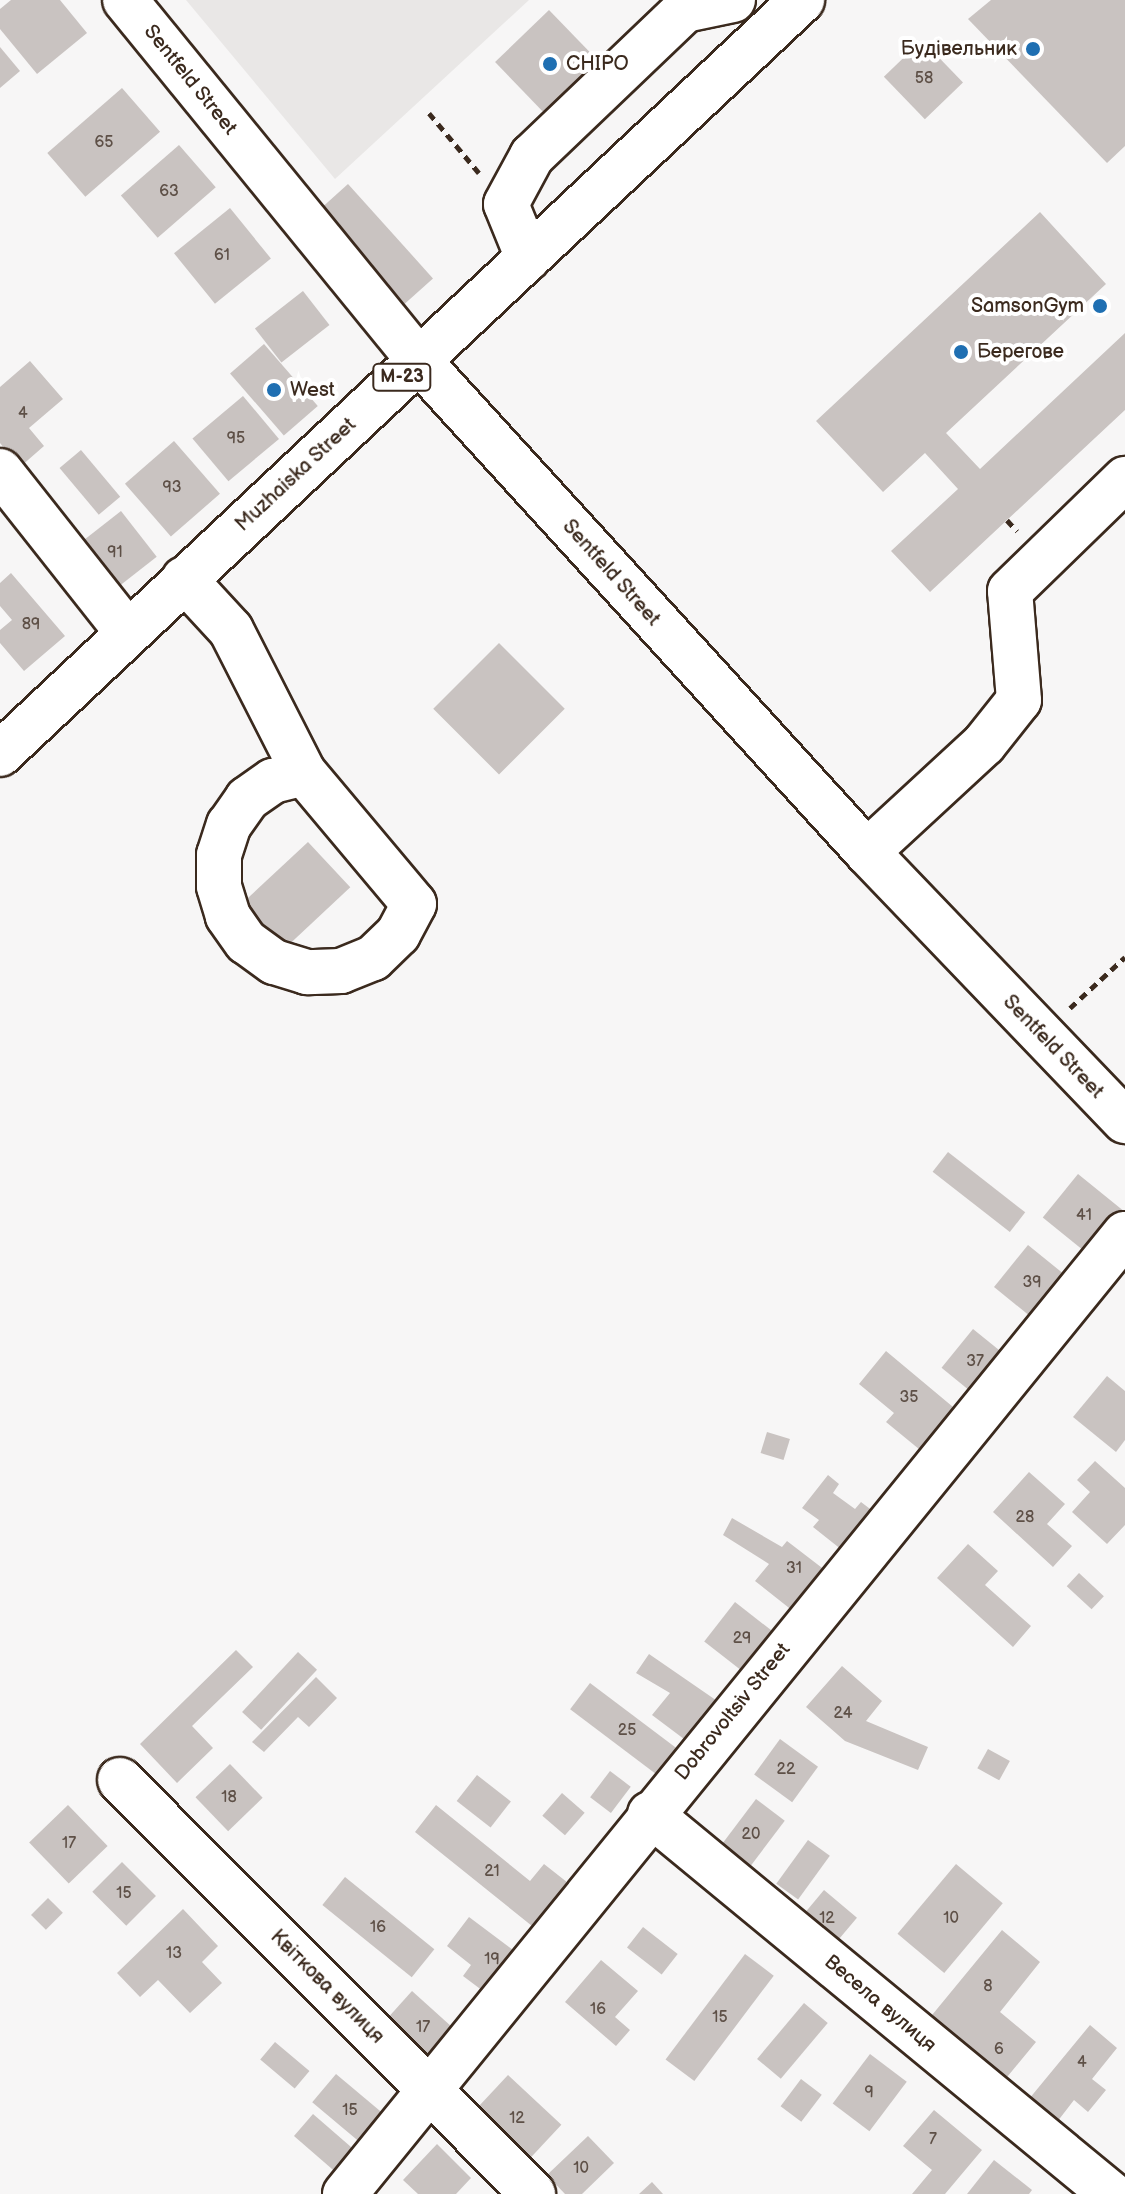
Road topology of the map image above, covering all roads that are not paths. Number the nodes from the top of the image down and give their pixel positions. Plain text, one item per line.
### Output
1 (125, 0) edge
2 (733, 0) edge
3 (788, 4) edge
4 (528, 258) junction
5 (419, 361) junction
6 (0, 471) edge
7 (1125, 479) edge
8 (184, 579) junction
9 (127, 632) junction
10 (0, 754) edge
11 (304, 773) junction
12 (867, 852) junction
13 (1125, 1121) edge
14 (1125, 1234) edge
15 (120, 1780) dead end
16 (650, 1814) junction
17 (428, 2088) junction
18 (345, 2194) edge
19 (533, 2194) edge
20 (1111, 2194) edge

1 - 5 main road, Sentfeld Street
2 - 4 main road
3 - 4 main road, Muzhaiska Street / М-23
4 - 5 main road, Muzhaiska Street / М-23
5 - 8 main road, Muzhaiska Street / М-23
5 - 12 main road, Sentfeld Street
6 - 9 main road
7 - 12 main road
8 - 9 main road, Muzhaiska Street / М-23
8 - 11 main road
9 - 10 main road, Muzhaiska Street / М-23
11 - 11 main road
12 - 13 main road, Sentfeld Street
14 - 16 main road, Dobrovoltsiv Street
15 - 17 main road, Квіткова вулиця
16 - 17 main road, Dobrovoltsiv Street
16 - 20 main road, Весела вулиця
17 - 18 main road, Dobrovoltsiv Street
17 - 19 main road, Квіткова вулиця

